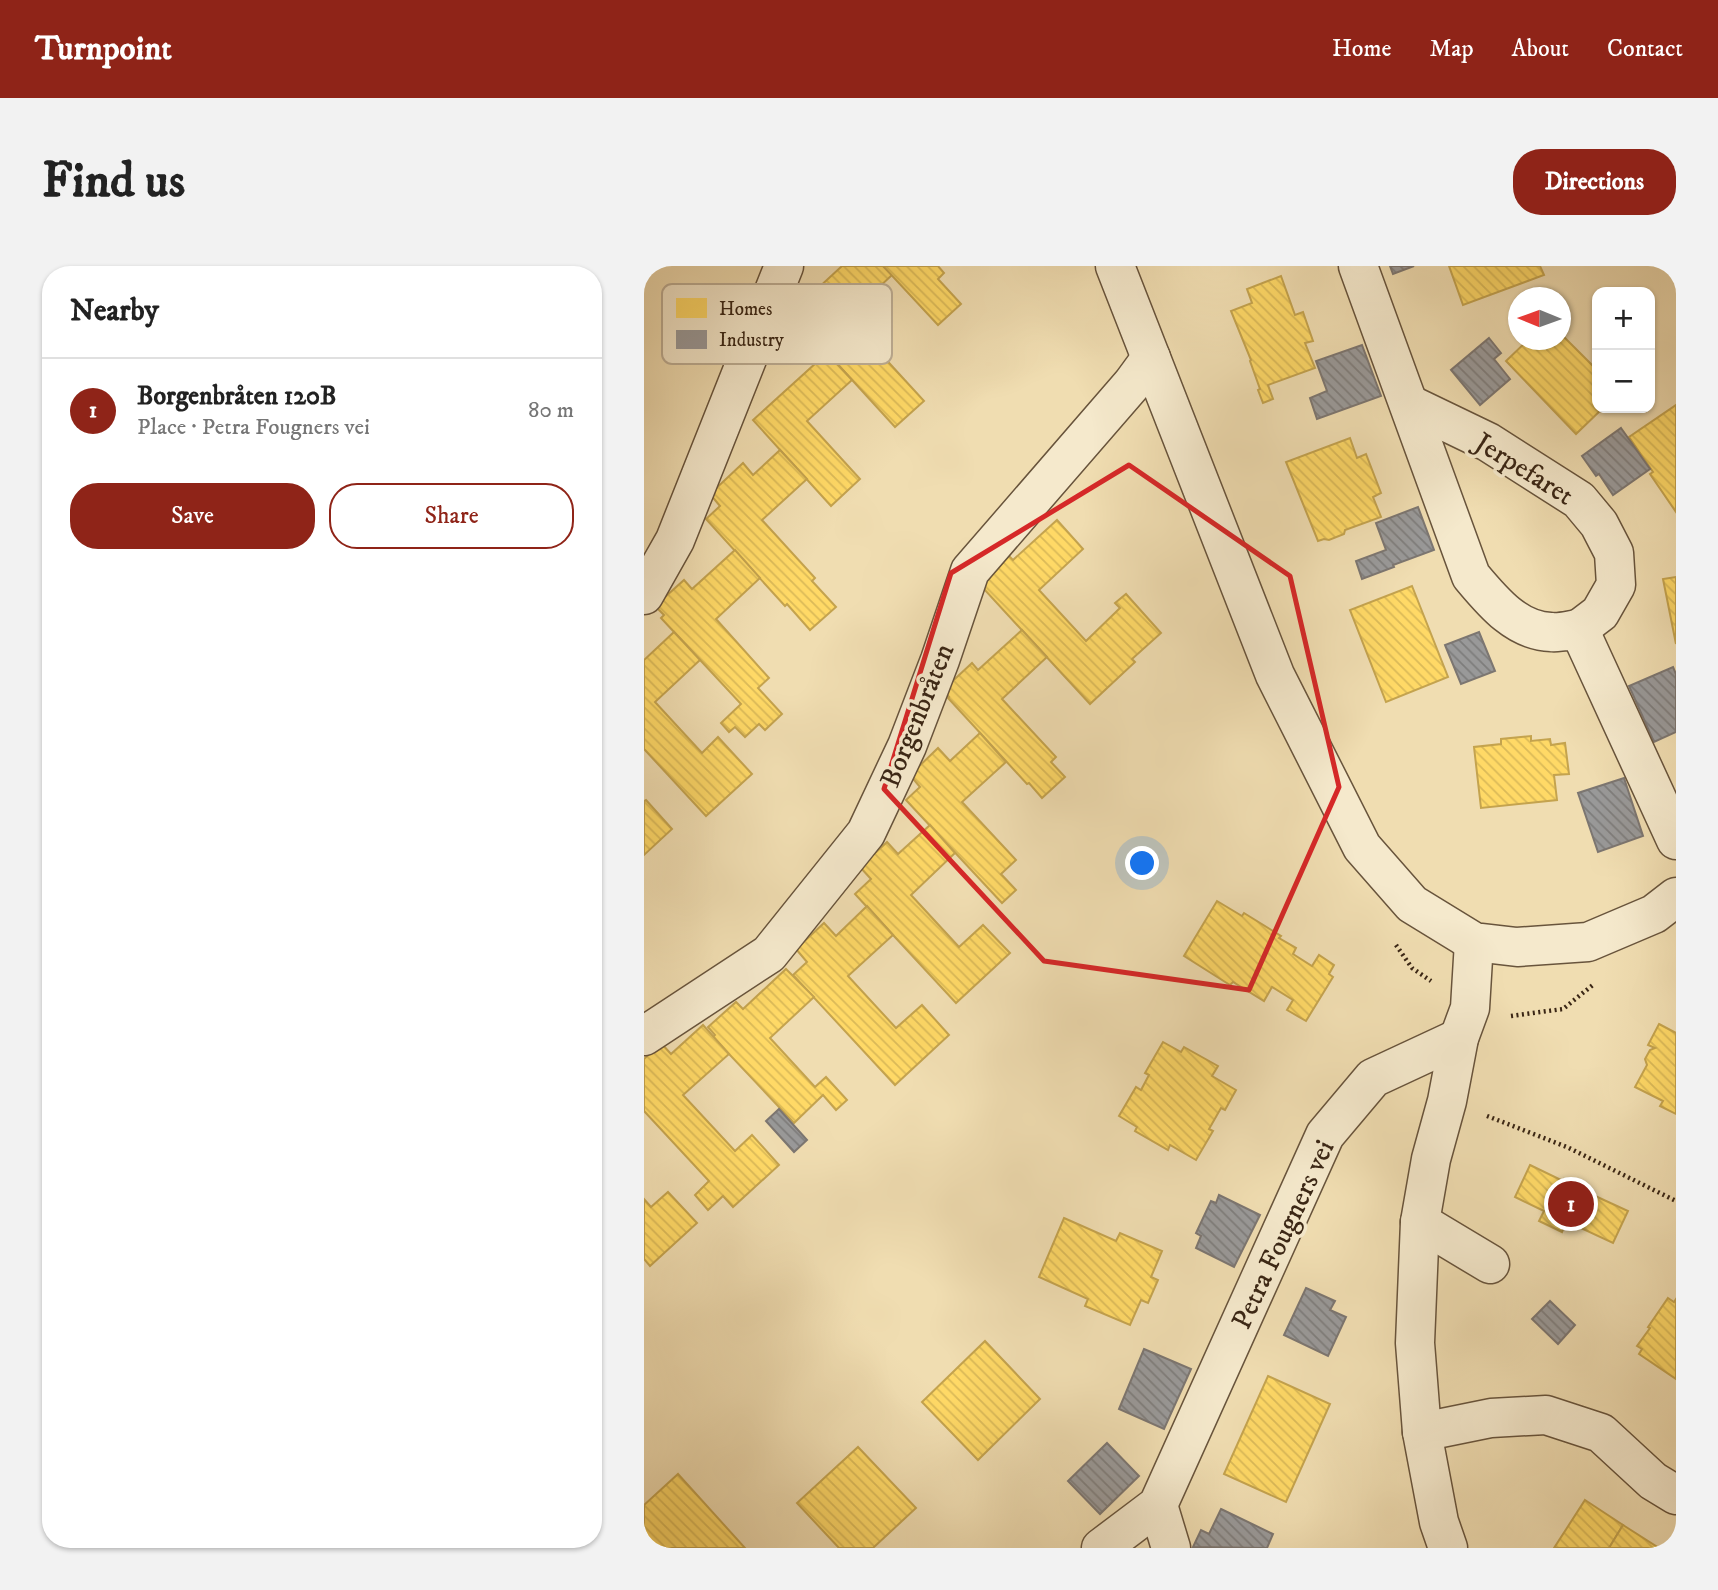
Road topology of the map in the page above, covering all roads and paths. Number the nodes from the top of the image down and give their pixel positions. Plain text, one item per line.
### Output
1 (784, 266) edge
2 (1115, 266) edge
3 (1358, 266) edge
4 (777, 284) edge
5 (1151, 358) junction
6 (745, 364) edge
7 (1409, 404) junction
8 (644, 596) edge
9 (1579, 629) junction
10 (1676, 840) edge
11 (1676, 897) edge
12 (1474, 942) junction
13 (644, 1036) edge
14 (1459, 1038) junction
15 (1447, 1101) junction
16 (1676, 1201) edge
17 (1420, 1222) junction
18 (1490, 1264) dead end
19 (1422, 1432) junction
20 (1676, 1495) edge
21 (1158, 1505) junction
22 (1101, 1548) edge
23 (1171, 1548) edge
24 (1448, 1548) edge

1 - 4 street
2 - 5 street
3 - 7 street, Jerpefaret
5 - 12 street
5 - 13 street, Borgenbråten
6 - 8 street
7 - 9 street, Jerpefaret
7 - 9 street, Jerpefaret
9 - 10 street
11 - 12 street
12 - 14 street
14 - 15 street
14 - 21 street, Petra Fougners vei
15 - 16 path
15 - 17 street
17 - 18 street
17 - 19 street
19 - 20 street
19 - 24 street
21 - 22 street, Petra Fougners vei
21 - 23 street

